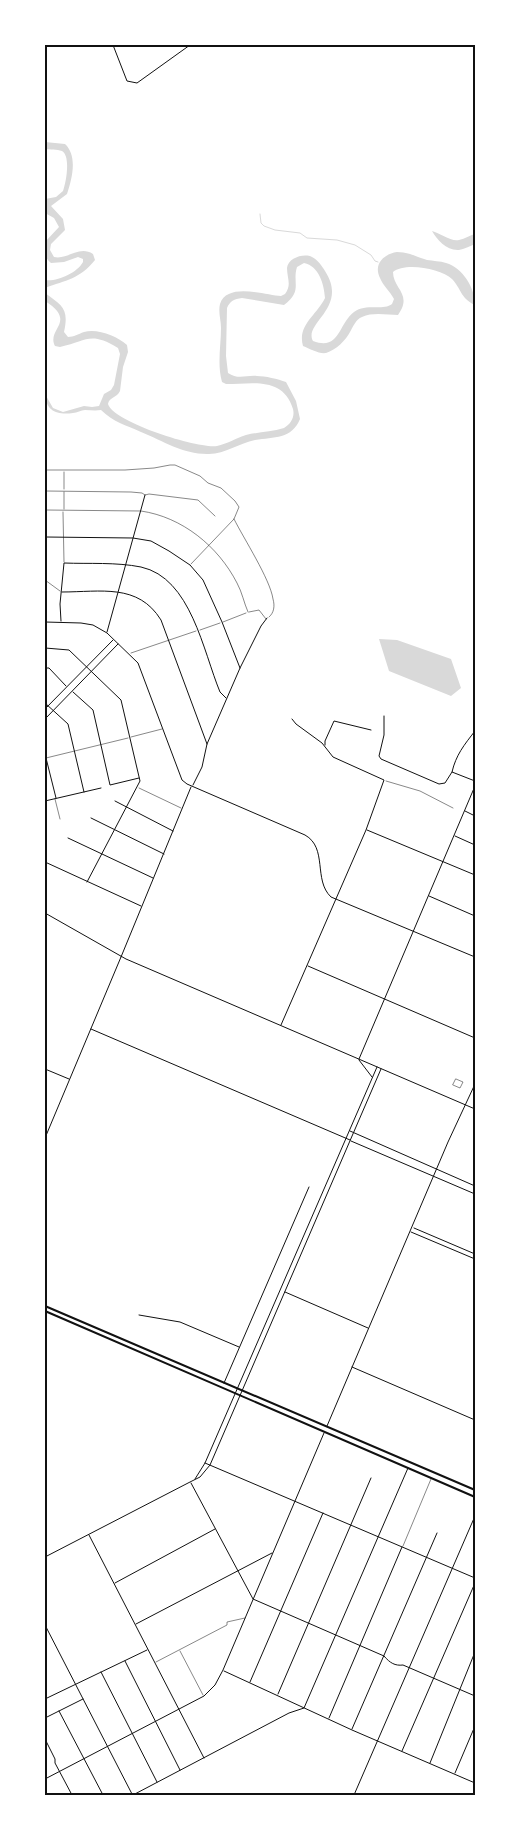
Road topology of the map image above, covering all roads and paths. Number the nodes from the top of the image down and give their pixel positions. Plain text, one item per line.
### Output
1 (113, 45) edge
2 (190, 45) edge
3 (45, 470) edge
4 (64, 471) junction
5 (45, 491) edge
6 (64, 491) junction
7 (146, 495) junction
8 (45, 510) edge
9 (64, 511) junction
10 (141, 511) junction
11 (215, 516) dead end
12 (234, 518) junction
13 (45, 537) edge
14 (63, 537) junction
15 (133, 538) junction
16 (208, 545) junction
17 (64, 563) junction
18 (126, 564) junction
19 (190, 566) junction
20 (45, 580) edge
21 (62, 592) junction
22 (118, 592) junction
23 (248, 612) junction
24 (267, 619) junction
25 (45, 622) edge
26 (61, 622) junction
27 (222, 622) junction
28 (197, 631) junction
29 (107, 633) junction
30 (114, 640) junction
31 (168, 640) junction
32 (118, 644) junction
33 (45, 648) edge
34 (130, 654) junction
35 (87, 667) junction
36 (45, 668) edge
37 (240, 668) junction
38 (92, 672) junction
39 (67, 687) junction
40 (72, 691) junction
41 (226, 698) junction
42 (45, 703) edge
43 (48, 706) junction
44 (45, 709) edge
45 (53, 710) junction
46 (384, 716) dead end
47 (45, 719) edge
48 (292, 719) dead end
49 (163, 729) junction
50 (371, 730) dead end
51 (475, 732) edge
52 (129, 738) junction
53 (100, 744) junction
54 (207, 744) junction
55 (325, 746) junction
56 (74, 751) junction
57 (45, 754) edge
58 (46, 758) edge
59 (452, 772) junction
60 (139, 778) junction
61 (384, 780) junction
62 (475, 781) edge
63 (192, 786) junction
64 (475, 786) edge
65 (137, 787) junction
66 (101, 788) dead end
67 (84, 792) junction
68 (55, 799) junction
69 (45, 801) edge
70 (115, 802) dead end
71 (126, 808) junction
72 (453, 808) dead end
73 (182, 809) junction
74 (465, 812) junction
75 (475, 816) edge
76 (91, 818) dead end
77 (60, 819) dead end
78 (366, 830) junction
79 (115, 831) junction
80 (173, 831) junction
81 (454, 836) junction
82 (68, 838) dead end
83 (475, 845) edge
84 (103, 854) junction
85 (164, 854) junction
86 (45, 862) edge
87 (444, 862) junction
88 (475, 875) edge
89 (154, 878) junction
90 (87, 882) junction
91 (429, 896) junction
92 (335, 899) junction
93 (142, 906) junction
94 (45, 913) edge
95 (475, 916) edge
96 (414, 932) junction
97 (121, 957) junction
98 (475, 957) edge
99 (307, 965) junction
100 (386, 1000) junction
101 (280, 1026) junction
102 (91, 1029) junction
103 (475, 1038) edge
104 (359, 1060) junction
105 (377, 1067) junction
106 (45, 1069) edge
107 (382, 1069) junction
108 (373, 1077) junction
109 (69, 1080) junction
110 (371, 1081) junction
111 (376, 1082) junction
112 (475, 1084) edge
113 (466, 1105) junction
114 (475, 1109) edge
115 (349, 1131) junction
116 (354, 1133) junction
117 (45, 1138) edge
118 (346, 1139) junction
119 (350, 1140) junction
120 (437, 1169) junction
121 (434, 1176) junction
122 (475, 1186) edge
123 (309, 1187) dead end
124 (475, 1194) edge
125 (412, 1227) junction
126 (410, 1232) junction
127 (464, 1249) junction
128 (462, 1253) junction
129 (475, 1254) edge
130 (475, 1259) edge
131 (285, 1292) junction
132 (45, 1306) edge
133 (45, 1311) edge
134 (139, 1315) dead end
135 (369, 1328) junction
136 (240, 1347) junction
137 (352, 1367) junction
138 (224, 1383) junction
139 (237, 1389) junction
140 (242, 1391) junction
141 (235, 1394) junction
142 (240, 1396) junction
143 (302, 1417) junction
144 (475, 1420) edge
145 (300, 1422) junction
146 (327, 1427) junction
147 (324, 1432) junction
148 (362, 1442) junction
149 (360, 1448) junction
150 (205, 1463) junction
151 (210, 1465) junction
152 (408, 1468) junction
153 (371, 1478) dead end
154 (431, 1478) junction
155 (190, 1482) junction
156 (475, 1490) edge
157 (475, 1497) edge
158 (295, 1502) junction
159 (323, 1513) junction
160 (475, 1516) edge
161 (350, 1525) junction
162 (215, 1529) junction
163 (437, 1533) dead end
164 (88, 1534) junction
165 (378, 1537) junction
166 (402, 1547) junction
167 (273, 1553) junction
168 (45, 1557) edge
169 (427, 1558) junction
170 (452, 1568) junction
171 (237, 1571) junction
172 (475, 1578) edge
173 (475, 1583) edge
174 (114, 1584) junction
175 (253, 1599) junction
176 (281, 1611) junction
177 (245, 1618) junction
178 (308, 1623) junction
179 (45, 1625) edge
180 (135, 1625) junction
181 (336, 1635) junction
182 (360, 1646) junction
183 (148, 1649) junction
184 (179, 1650) junction
185 (475, 1652) edge
186 (384, 1656) junction
187 (124, 1661) junction
188 (155, 1662) junction
189 (409, 1667) junction
190 (223, 1670) junction
191 (101, 1672) junction
192 (433, 1678) junction
193 (250, 1682) junction
194 (76, 1685) junction
195 (459, 1689) junction
196 (278, 1695) junction
197 (204, 1696) junction
198 (475, 1696) edge
199 (45, 1699) edge
200 (83, 1699) junction
201 (304, 1708) junction
202 (179, 1709) junction
203 (59, 1711) junction
204 (45, 1718) edge
205 (328, 1719) junction
206 (155, 1722) junction
207 (475, 1726) edge
208 (352, 1730) junction
209 (132, 1734) junction
210 (45, 1739) edge
211 (378, 1741) junction
212 (109, 1746) junction
213 (402, 1752) junction
214 (204, 1758) junction
215 (84, 1759) junction
216 (430, 1763) junction
217 (181, 1770) junction
218 (59, 1771) junction
219 (455, 1774) junction
220 (45, 1779) edge
221 (157, 1782) junction
222 (475, 1783) edge
223 (72, 1795) edge
224 (103, 1795) edge
225 (133, 1795) edge
226 (354, 1795) edge

1 - 2 street
3 - 4 lane
4 - 6 lane
4 - 12 lane
5 - 6 lane
6 - 7 lane
6 - 9 lane
7 - 10 street
7 - 11 lane
8 - 9 lane
9 - 10 lane
9 - 14 lane
10 - 15 street
10 - 16 lane
12 - 16 lane
12 - 24 lane
13 - 14 street
14 - 15 street
14 - 17 lane
15 - 18 street
15 - 19 street
16 - 19 lane
16 - 23 lane
17 - 18 street
17 - 21 street
18 - 22 street
18 - 28 street
19 - 27 street
20 - 21 lane
21 - 22 street
21 - 26 street
22 - 29 street
22 - 31 street
23 - 24 lane
23 - 27 lane
24 - 37 street
25 - 26 street
26 - 29 street
27 - 28 lane
27 - 37 street
28 - 31 lane
28 - 41 street
29 - 30 street
30 - 32 street
30 - 35 street
31 - 34 lane
31 - 54 street
32 - 34 street
32 - 38 street
33 - 35 street
34 - 49 street
35 - 38 street
35 - 39 street
36 - 39 street
37 - 41 street
38 - 40 street
38 - 52 street
39 - 43 street
40 - 45 street
40 - 53 street
41 - 54 street
42 - 43 street
43 - 44 street
43 - 45 street
45 - 47 street
45 - 56 street
46 - 59 street
48 - 55 street
49 - 52 lane
49 - 63 street
50 - 55 street
51 - 59 street
52 - 53 lane
52 - 60 street
53 - 56 lane
53 - 60 street
54 - 63 street
55 - 61 street
56 - 58 lane
56 - 67 street
57 - 58 street
58 - 68 street
59 - 62 street
60 - 65 street
61 - 72 lane
61 - 78 street
63 - 73 street
63 - 92 street
64 - 74 street
65 - 71 street
65 - 73 lane
66 - 67 street
67 - 68 street
68 - 69 street
68 - 77 lane
70 - 71 street
71 - 79 street
71 - 80 street
73 - 80 street
74 - 75 street
74 - 81 street
76 - 79 street
78 - 87 street
78 - 92 street
79 - 84 street
79 - 85 street
80 - 85 street
81 - 83 street
81 - 87 street
82 - 84 street
84 - 89 street
84 - 90 street
85 - 89 street
86 - 90 street
87 - 88 street
87 - 91 street
89 - 93 street
90 - 93 street
91 - 95 street
91 - 96 street
92 - 96 street
92 - 99 street
93 - 97 street
94 - 97 street
96 - 98 street
96 - 100 street
97 - 101 street
97 - 102 street
99 - 100 street
99 - 101 street
100 - 103 street
100 - 104 street
101 - 104 street
102 - 109 street
102 - 118 street
104 - 105 street
104 - 108 street
105 - 107 street
105 - 108 street
106 - 109 street
107 - 111 street
107 - 113 street
108 - 110 street
109 - 117 street
110 - 111 street
110 - 115 street
111 - 116 street
112 - 113 street
113 - 114 street
113 - 120 street
115 - 116 street
115 - 118 street
116 - 119 street
116 - 120 street
118 - 119 street
118 - 139 street
119 - 121 street
119 - 131 street
120 - 121 street
120 - 122 street
121 - 124 street
121 - 125 street
123 - 136 street
125 - 126 street
125 - 127 street
126 - 128 street
126 - 135 street
127 - 128 street
127 - 129 street
128 - 130 street
131 - 135 street
131 - 140 street
132 - 138 main road
133 - 141 main road
134 - 136 street
135 - 137 street
136 - 138 street
137 - 144 street
137 - 146 street
138 - 139 main road
139 - 140 main road
139 - 141 street
140 - 142 street
140 - 143 main road
141 - 142 main road
141 - 150 street
142 - 145 main road
142 - 151 street
143 - 145 main road
143 - 146 main road
145 - 147 main road
146 - 148 main road
147 - 149 main road
147 - 158 street
148 - 149 main road
148 - 156 main road
149 - 152 main road
150 - 151 street
150 - 155 street
151 - 155 street
151 - 158 street
152 - 154 main road
152 - 165 street
153 - 161 street
154 - 157 main road
154 - 166 lane
155 - 162 street
155 - 164 street
158 - 159 street
158 - 167 street
159 - 161 street
159 - 176 street
160 - 170 street
161 - 165 street
161 - 178 street
162 - 171 street
162 - 174 street
163 - 169 street
164 - 168 street
164 - 174 street
165 - 166 street
165 - 181 street
166 - 169 street
166 - 182 street
167 - 171 street
167 - 175 street
169 - 170 street
169 - 186 street
170 - 172 street
170 - 189 street
171 - 175 street
171 - 180 street
173 - 192 street
174 - 180 street
175 - 176 street
175 - 177 street
176 - 178 street
176 - 193 street
177 - 184 lane
177 - 190 street
178 - 181 street
178 - 196 street
179 - 194 street
180 - 183 street
181 - 182 street
181 - 201 street
182 - 186 street
182 - 205 street
183 - 187 street
183 - 188 street
184 - 188 lane
184 - 197 lane
185 - 195 street
186 - 189 street
186 - 208 street
187 - 191 street
187 - 206 street
188 - 202 street
189 - 192 street
189 - 211 street
190 - 193 street
190 - 197 street
191 - 194 street
191 - 209 street
192 - 195 street
192 - 213 street
193 - 196 street
194 - 199 street
194 - 200 street
195 - 198 street
195 - 216 street
196 - 201 street
197 - 202 street
200 - 203 street
200 - 212 street
201 - 205 street
201 - 214 street
202 - 206 street
202 - 214 street
203 - 204 street
203 - 215 street
205 - 208 street
206 - 209 street
206 - 217 street
207 - 219 street
208 - 211 street
209 - 212 street
209 - 221 street
210 - 218 street
211 - 213 street
211 - 226 street
212 - 215 street
212 - 225 street
213 - 216 street
214 - 217 street
215 - 218 street
215 - 224 street
216 - 219 street
217 - 221 street
218 - 220 street
218 - 223 street
219 - 222 street
221 - 225 street

